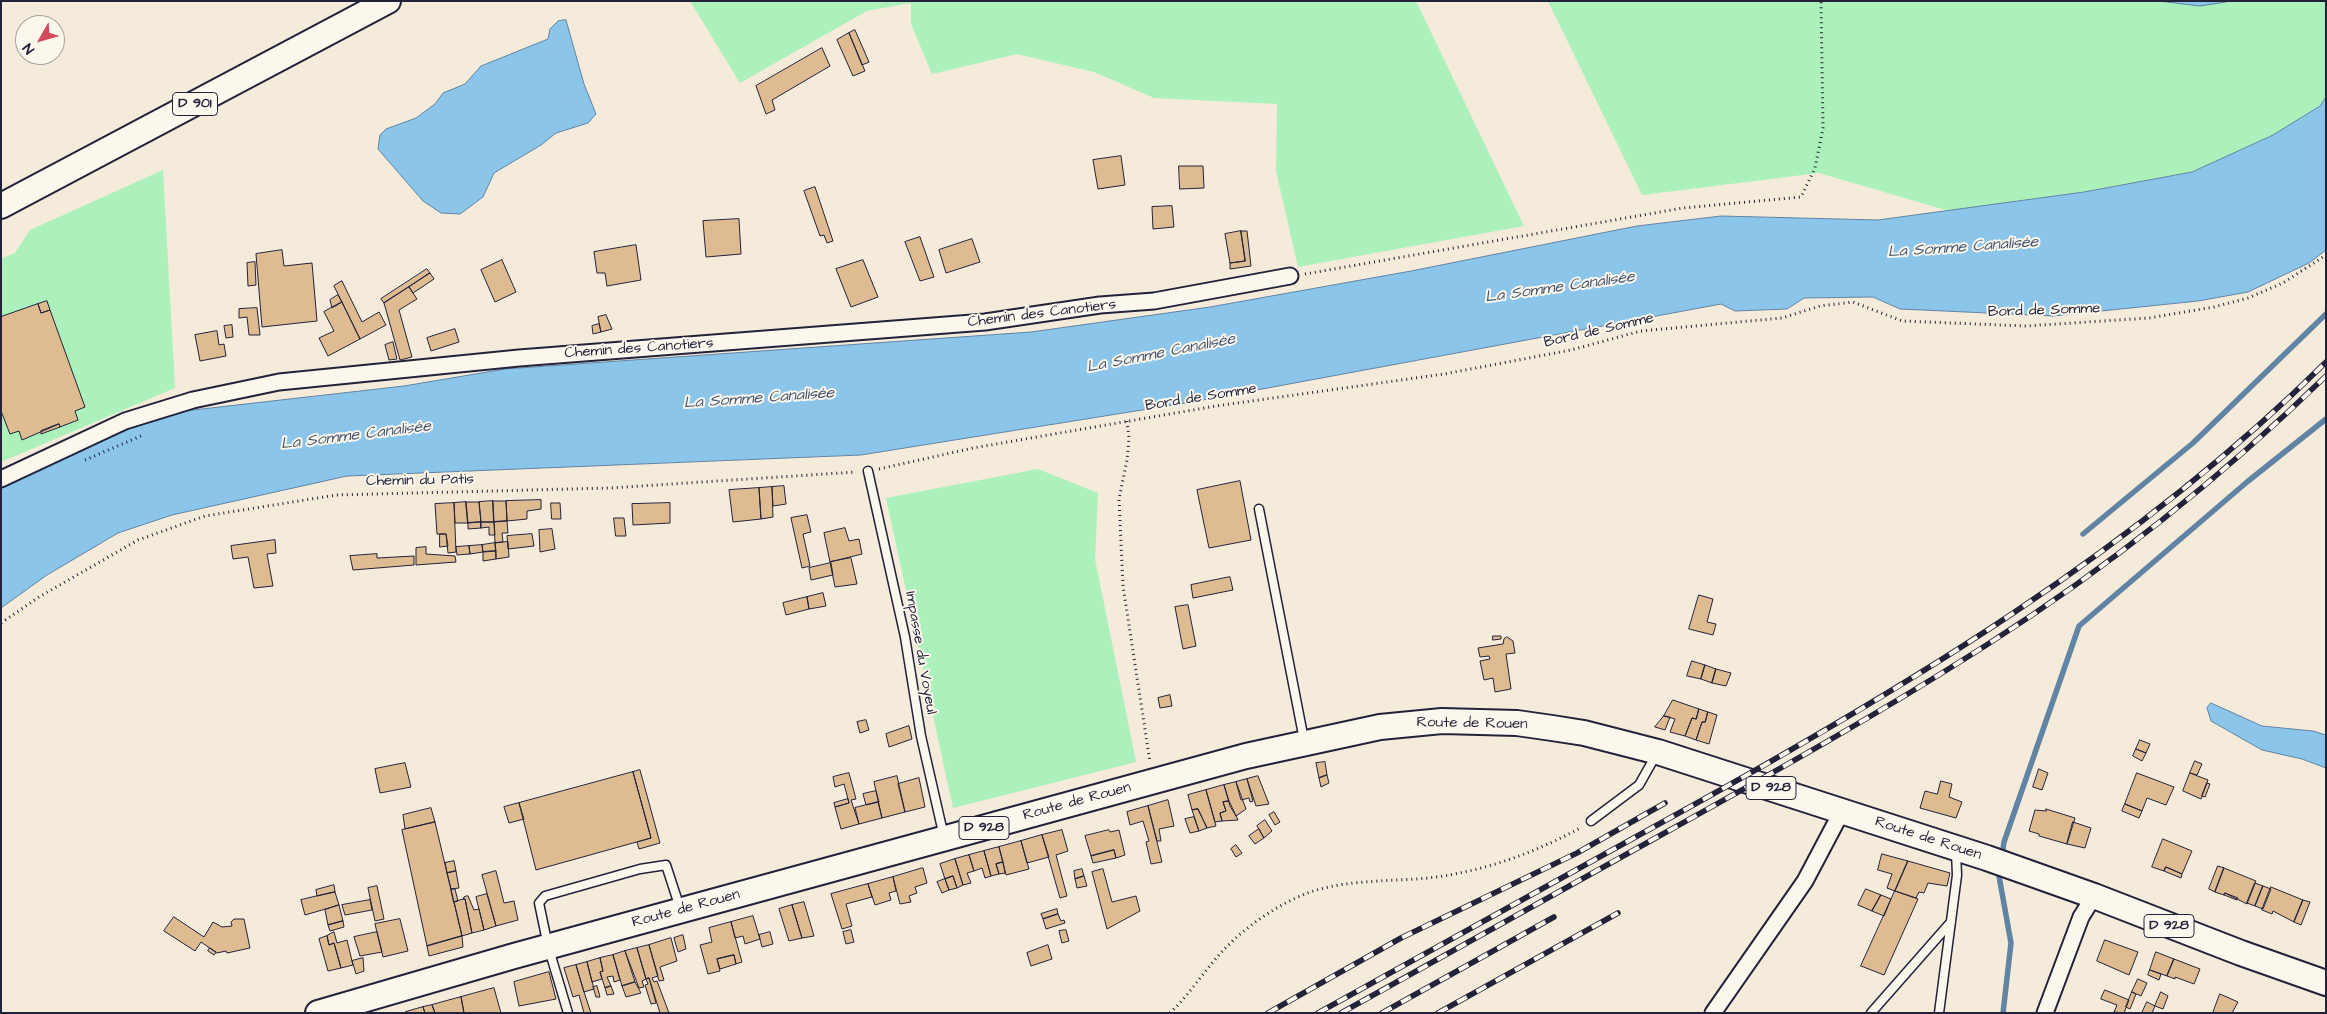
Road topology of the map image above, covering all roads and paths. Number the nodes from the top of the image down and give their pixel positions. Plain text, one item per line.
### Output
1 (388, 1) edge
2 (1821, 1) edge
3 (1, 206) edge
4 (2326, 255) edge
5 (1290, 276) joint
6 (1127, 421) junction
7 (141, 436) dead end
8 (80, 463) dead end
9 (868, 471) junction
10 (1, 479) edge
11 (1259, 509) dead end
12 (1, 623) edge
13 (1304, 742) junction
14 (1658, 752) junction
15 (1153, 781) junction
16 (1842, 811) junction
17 (1591, 822) joint
18 (945, 839) junction
19 (1956, 848) junction
20 (2094, 896) junction
21 (681, 910) junction
22 (1951, 922) junction
23 (548, 946) junction
24 (2326, 983) edge
25 (318, 1013) edge
26 (568, 1013) edge
27 (1170, 1013) edge
28 (1713, 1013) edge
29 (1872, 1013) edge
30 (1939, 1013) edge
31 (2045, 1013) edge

1 - 3 main road, D 901
2 - 5 path
4 - 6 path, Bord de Somme
5 - 10 street, Chemin des Canotiers
6 - 9 path, Bord de Somme
6 - 15 path
7 - 8 path
9 - 12 path, Chemin du Patis
9 - 18 lane, Impasse du Voyeul
11 - 13 lane
13 - 14 main road, Route de Rouen / D 928
13 - 15 main road, Route de Rouen / D 928
14 - 16 main road, Route de Rouen / D 928
14 - 17 lane
15 - 18 main road, Route de Rouen / D 928
16 - 19 main road, Route de Rouen / D 928
16 - 28 street
17 - 27 path
18 - 21 main road, Route de Rouen / D 928
19 - 20 main road, Route de Rouen / D 928
19 - 22 lane
20 - 24 main road, D 928
20 - 31 street
21 - 23 main road, Route de Rouen / D 928
21 - 23 lane
22 - 29 lane
22 - 30 lane
23 - 25 main road, Route de Rouen / D 928
23 - 26 lane

